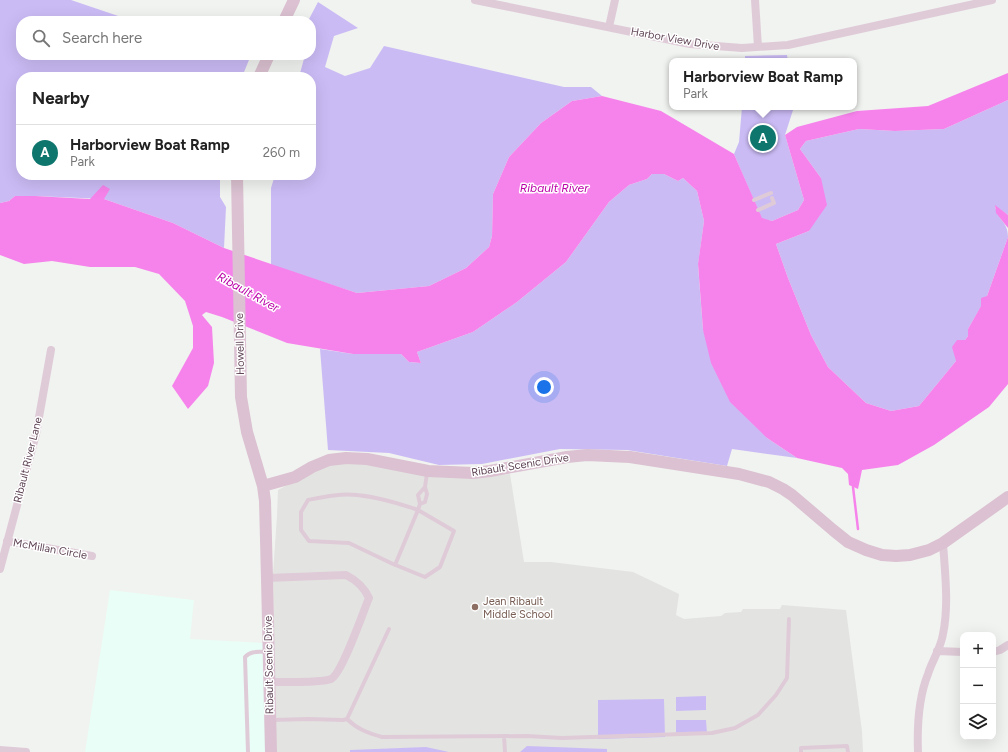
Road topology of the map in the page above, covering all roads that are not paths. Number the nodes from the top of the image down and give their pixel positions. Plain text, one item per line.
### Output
1 (294, 0) edge
2 (477, 0) edge
3 (615, 0) edge
4 (755, 0) edge
5 (992, 0) edge
6 (286, 16) edge
7 (609, 27) junction
8 (758, 46) junction
9 (267, 60) edge
10 (261, 72) edge
11 (237, 180) edge
12 (754, 200) dead end
13 (758, 210) dead end
14 (51, 350) dead end
15 (428, 471) junction
16 (263, 486) junction
17 (424, 487) junction
18 (1008, 497) edge
19 (420, 504) junction
20 (418, 510) junction
21 (7, 542) junction
22 (943, 543) junction
23 (92, 556) dead end
24 (395, 565) junction
25 (0, 569) edge
26 (268, 578) junction
27 (789, 619) dead end
28 (389, 629) dead end
29 (1008, 645) edge
30 (937, 651) junction
31 (996, 651) edge
32 (269, 652) junction
33 (960, 652) edge
34 (269, 682) junction
35 (347, 719) junction
36 (270, 720) junction
37 (504, 736) junction
38 (0, 750) edge
39 (26, 752) edge
40 (248, 752) edge
41 (270, 752) edge
42 (505, 752) edge
43 (801, 752) edge
44 (848, 752) edge
45 (918, 752) edge

1 - 6 street
2 - 7 street, Harbor View Drive
3 - 7 street
4 - 8 street
5 - 8 street, Harbor View Drive
7 - 8 street, Harbor View Drive
9 - 10 street
11 - 16 street, Howell Drive
12 - 13 lane
14 - 21 street, Ribault River Lane
15 - 16 street, Ribault Scenic Drive
15 - 17 lane
15 - 22 street, Ribault Scenic Drive
16 - 26 street, Ribault Scenic Drive
17 - 19 lane
17 - 19 lane
18 - 22 street, Ribault Scenic Drive
19 - 20 lane
20 - 24 lane
20 - 24 lane
20 - 24 lane
21 - 23 street, McMillan Circle
21 - 25 street, Ribault River Lane
22 - 30 street
26 - 32 street, Ribault Scenic Drive
26 - 34 street
27 - 37 lane
28 - 35 lane
29 - 31 street
30 - 33 street
30 - 45 street
32 - 34 street, Ribault Scenic Drive
32 - 40 lane
34 - 36 street, Ribault Scenic Drive
35 - 36 lane
35 - 37 lane
36 - 41 street, Ribault Scenic Drive
37 - 42 lane
38 - 39 street
43 - 44 lane

